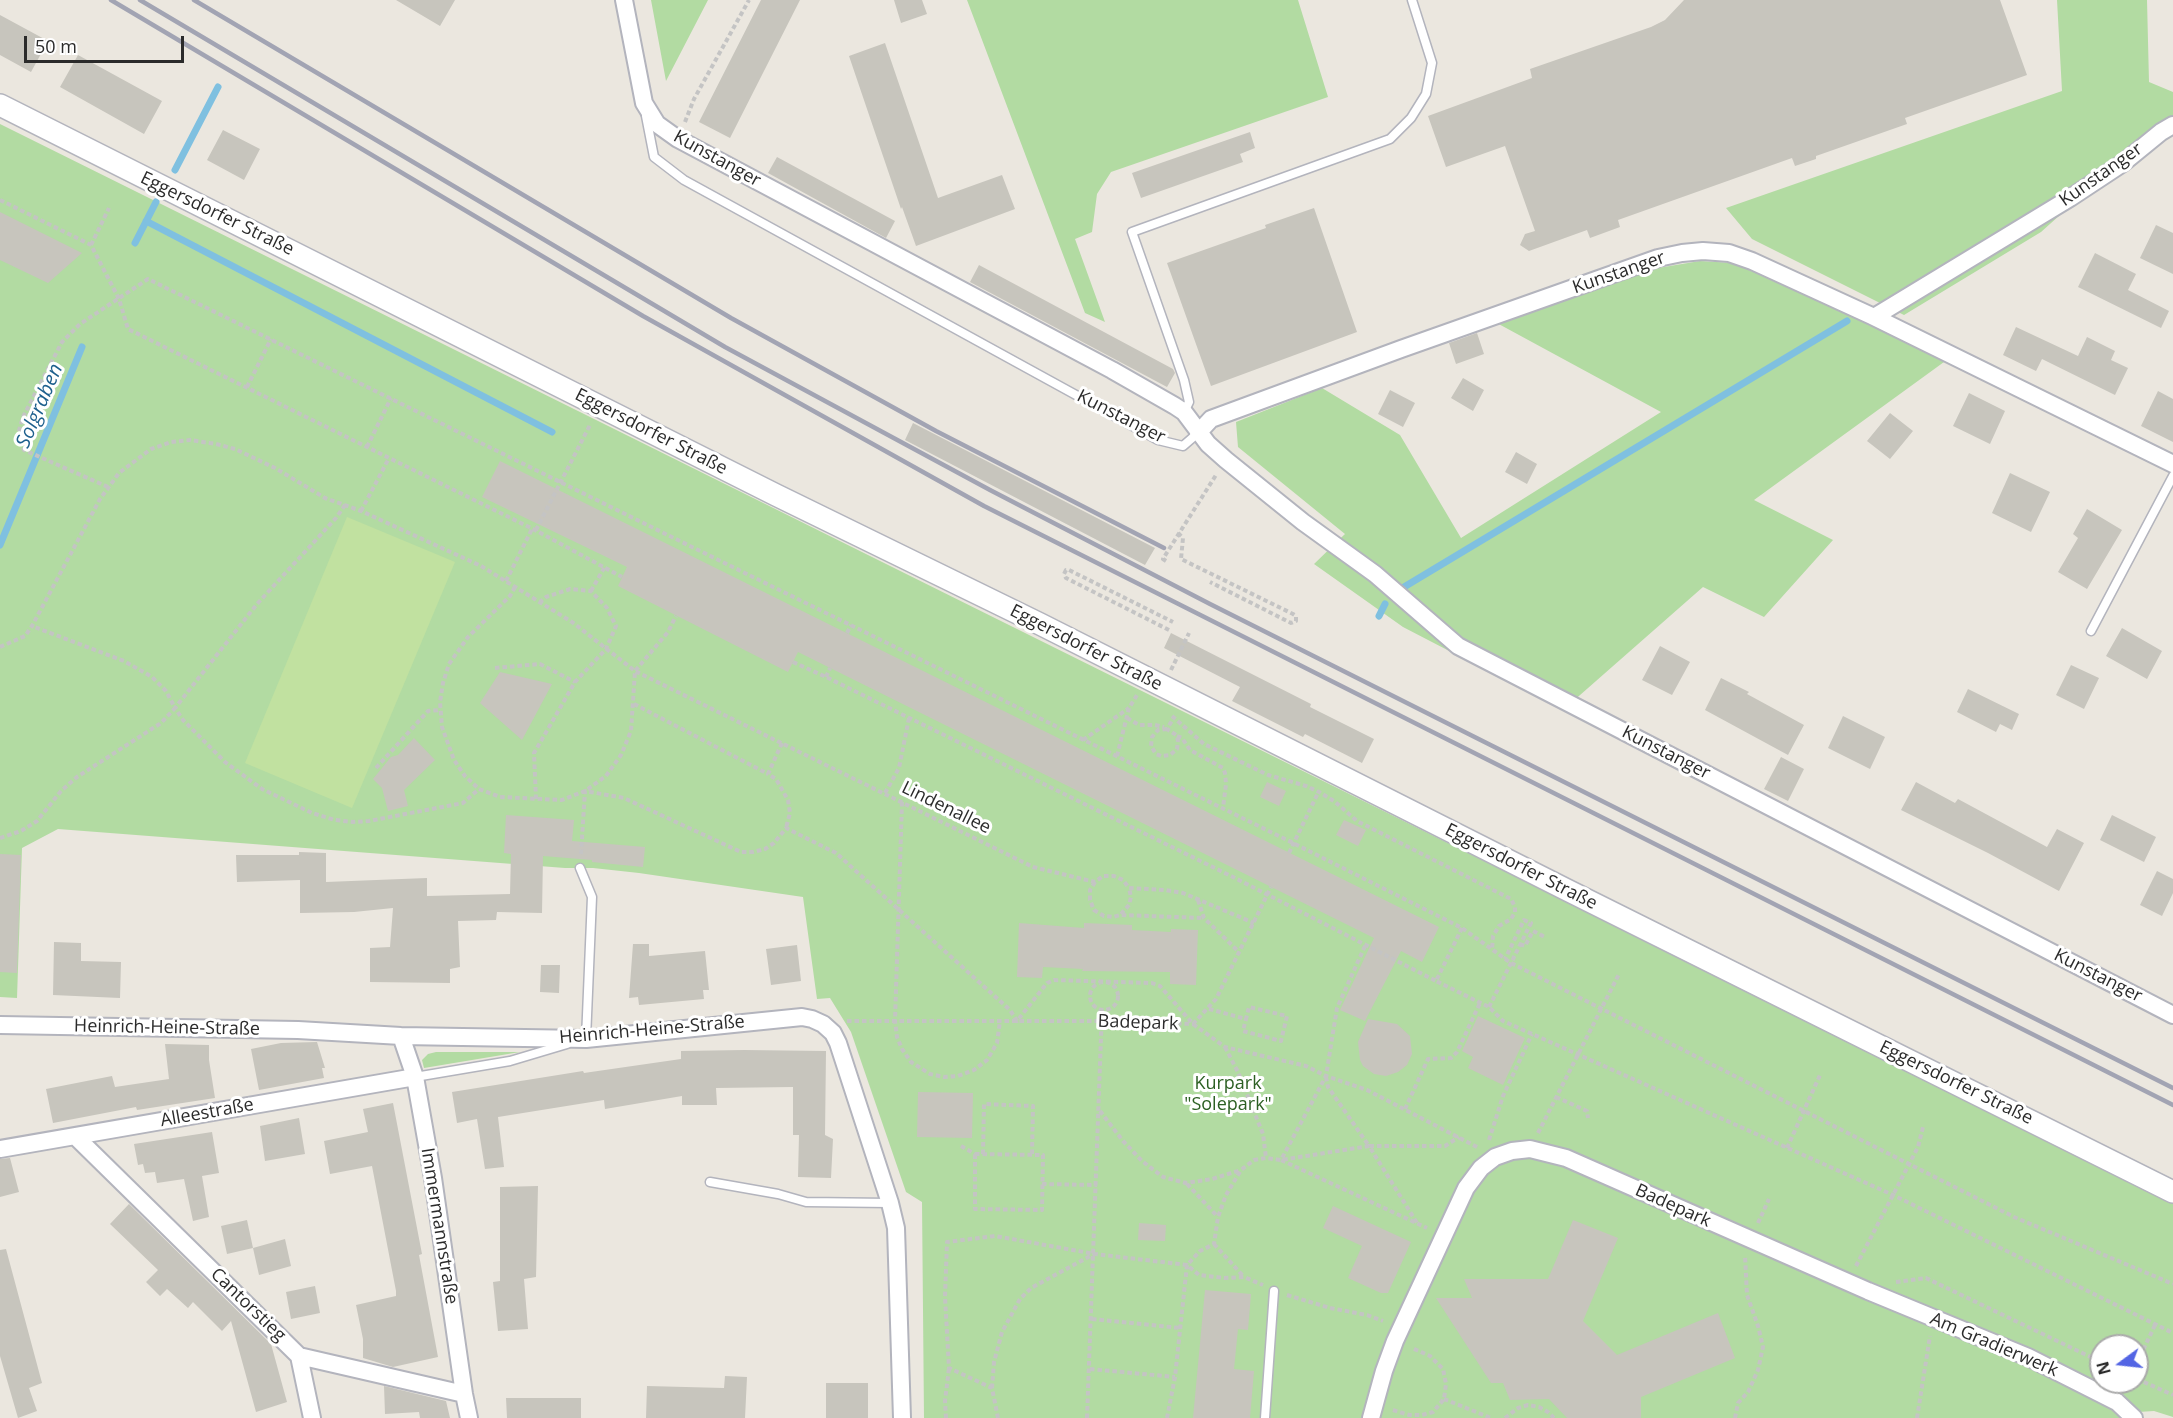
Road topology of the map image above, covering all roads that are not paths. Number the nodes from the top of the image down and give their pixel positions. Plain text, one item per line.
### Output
1 (624, 0) edge
2 (1412, 0) edge
3 (644, 103) junction
4 (0, 105) edge
5 (2173, 125) edge
6 (1874, 317) junction
7 (1184, 412) junction
8 (1198, 433) junction
9 (2173, 464) edge
10 (2173, 476) edge
11 (2091, 631) dead end
12 (580, 868) road end
13 (2173, 1015) edge
14 (0, 1025) edge
15 (401, 1036) junction
16 (586, 1039) junction
17 (415, 1077) junction
18 (75, 1136) junction
19 (0, 1149) edge
20 (710, 1182) dead end
21 (2173, 1192) edge
22 (891, 1203) junction
23 (1848, 1282) joint
24 (1274, 1291) road end
25 (299, 1356) junction
26 (464, 1394) junction
27 (1373, 1411) edge
28 (312, 1418) edge
29 (469, 1418) edge
30 (902, 1418) edge
31 (1265, 1418) edge
32 (2134, 1418) edge

1 - 3 street
2 - 7 lane
3 - 7 street, Kunstanger
3 - 8 lane, Kunstanger
4 - 21 street, Eggersdorfer Straße
5 - 6 street, Kunstanger
6 - 8 street, Kunstanger
6 - 9 street, Kunstanger
7 - 8 street, Kunstanger
8 - 13 street, Kunstanger
10 - 11 lane
12 - 16 lane
14 - 15 street, Heinrich-Heine-Straße
15 - 16 street, Heinrich-Heine-Straße
15 - 17 street, Immermannstraße
16 - 17 lane
16 - 22 street, Heinrich-Heine-Straße
17 - 18 street, Alleestraße
17 - 26 street, Immermannstraße
18 - 19 street, Alleestraße
18 - 25 street, Cantorstieg
20 - 22 lane
22 - 30 street
23 - 27 street, Badepark
23 - 32 street, Am Gradierwerk
24 - 31 lane
25 - 26 street, Cantorstieg
25 - 28 street
26 - 29 street, Immermannstraße

